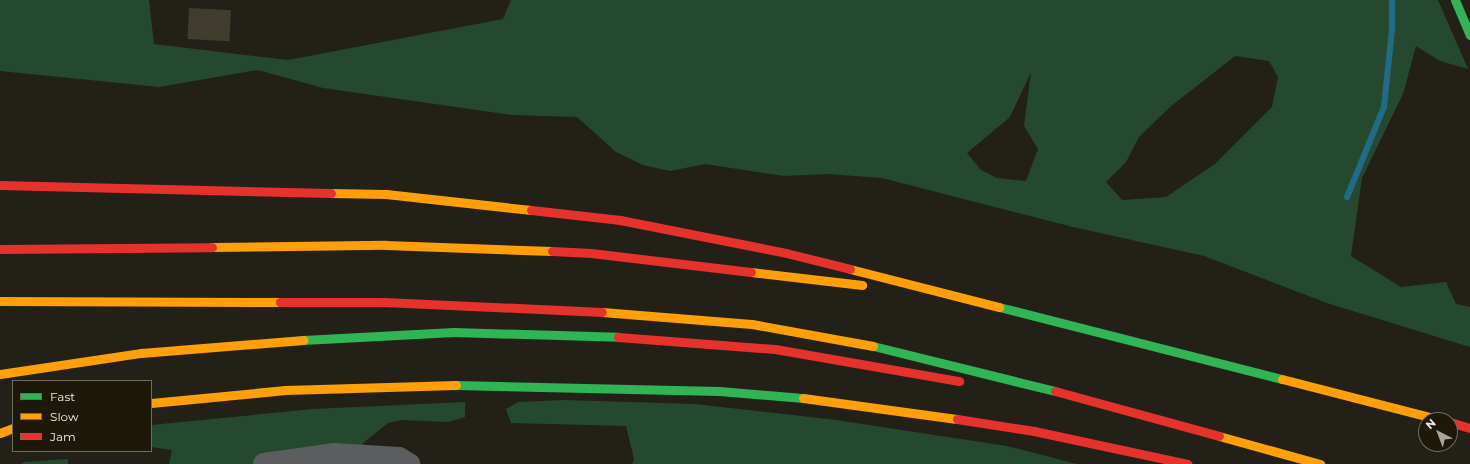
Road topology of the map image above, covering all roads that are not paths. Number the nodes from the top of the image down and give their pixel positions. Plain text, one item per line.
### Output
1 (1455, 0) edge
2 (1470, 35) edge
3 (0, 184) edge
4 (0, 249) edge
5 (875, 287) dead end
6 (891, 290) dead end
7 (0, 301) edge
8 (1009, 311) junction
9 (0, 374) edge
10 (971, 383) dead end
11 (994, 387) dead end
12 (152, 404) edge
13 (1119, 408) junction
14 (1418, 413) edge
15 (1458, 424) edge
16 (12, 428) edge
17 (1470, 428) edge
18 (0, 433) edge
19 (402, 462) edge
20 (264, 464) edge
21 (1188, 464) edge
22 (1320, 464) edge

1 - 2 main road
3 - 8 main road
4 - 5 main road
6 - 8 main road
7 - 13 main road
8 - 14 main road
9 - 10 main road
11 - 13 main road
12 - 21 main road
13 - 22 main road
15 - 17 main road
16 - 18 main road
19 - 20 street

